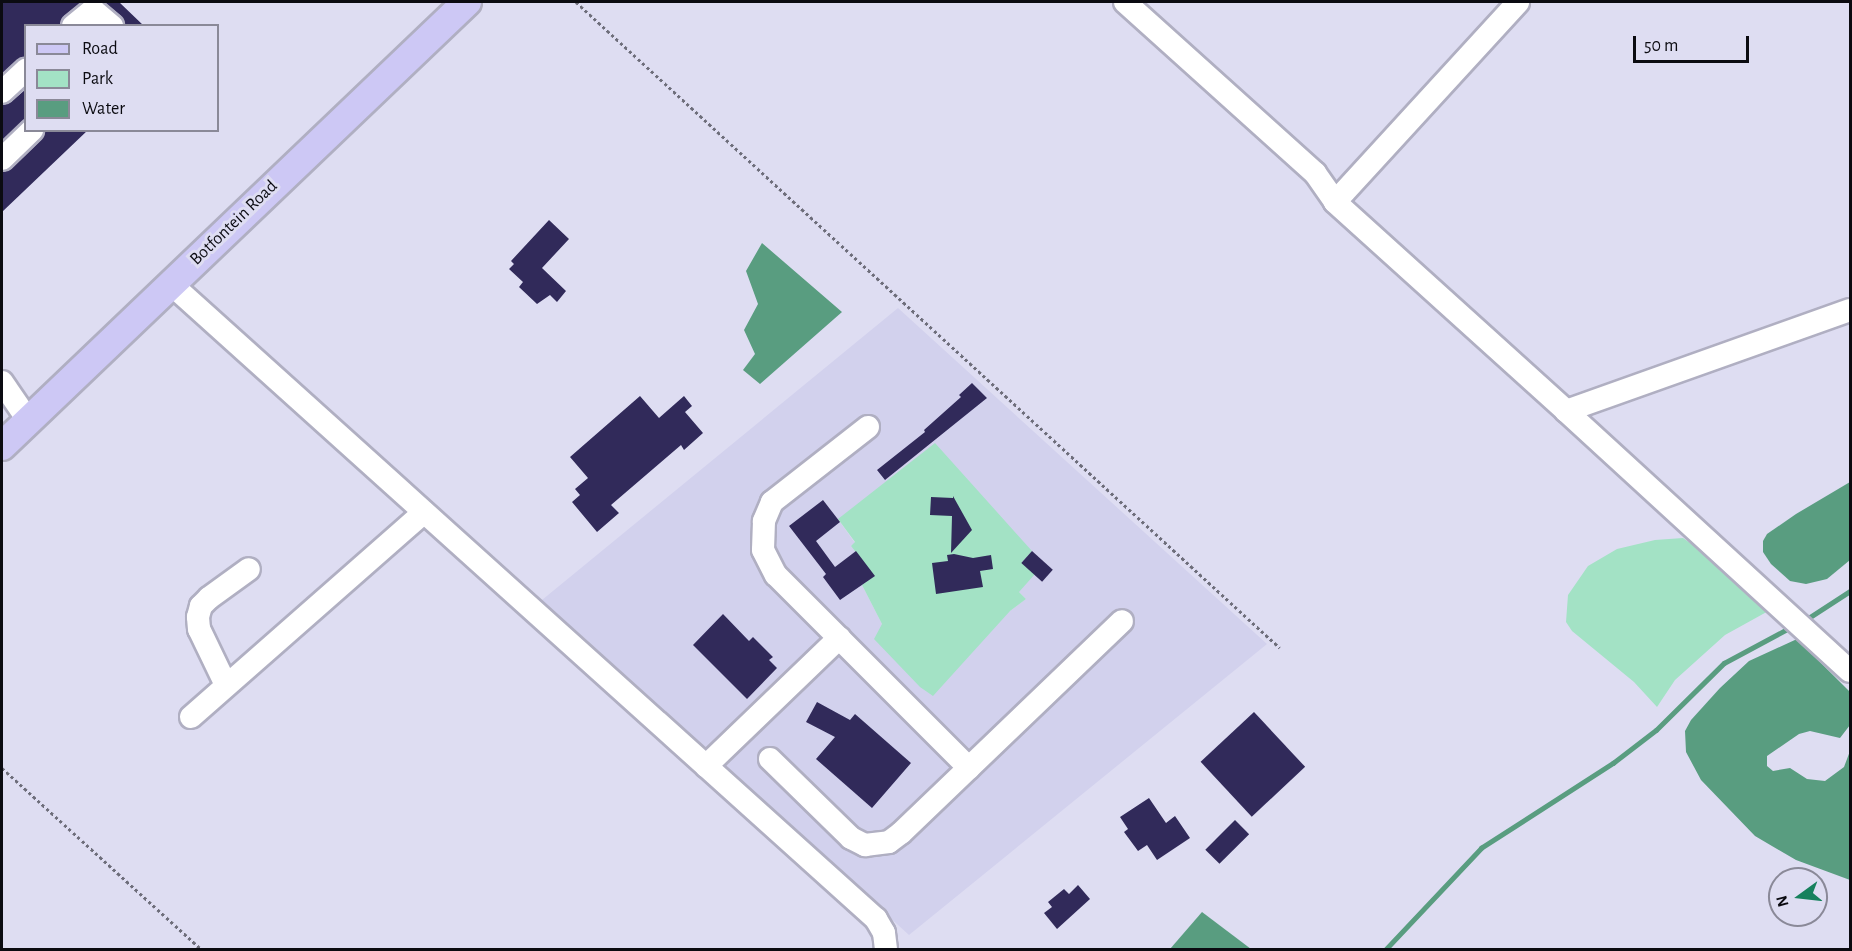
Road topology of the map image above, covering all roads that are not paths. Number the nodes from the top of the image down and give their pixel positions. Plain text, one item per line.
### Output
1 (466, 2) edge
2 (1125, 2) edge
3 (1518, 2) edge
4 (76, 24) edge
5 (110, 24) edge
6 (24, 72) edge
7 (2, 92) edge
8 (30, 132) edge
9 (2, 159) edge
10 (1335, 202) junction
11 (171, 284) junction
12 (1851, 310) edge
13 (2, 382) edge
14 (1566, 411) junction
15 (28, 420) junction
16 (868, 427) dead end
17 (2, 446) edge
18 (424, 512) junction
19 (249, 569) dead end
20 (1122, 621) dead end
21 (839, 638) junction
22 (1851, 671) edge
23 (226, 685) junction
24 (191, 717) dead end
25 (770, 759) dead end
26 (706, 766) junction
27 (969, 768) junction
28 (886, 950) edge

1 - 11 main road, Botfontein Road
2 - 10 street
3 - 10 street
4 - 5 street
6 - 7 street
8 - 9 street
10 - 14 street
11 - 15 main road, Botfontein Road
11 - 18 street
12 - 14 street
13 - 15 street
14 - 22 street
15 - 17 main road, Botfontein Road
16 - 21 street
18 - 23 street
18 - 26 street
19 - 23 street
20 - 27 street
21 - 26 street
21 - 27 street
23 - 24 street
25 - 27 street
26 - 28 street

